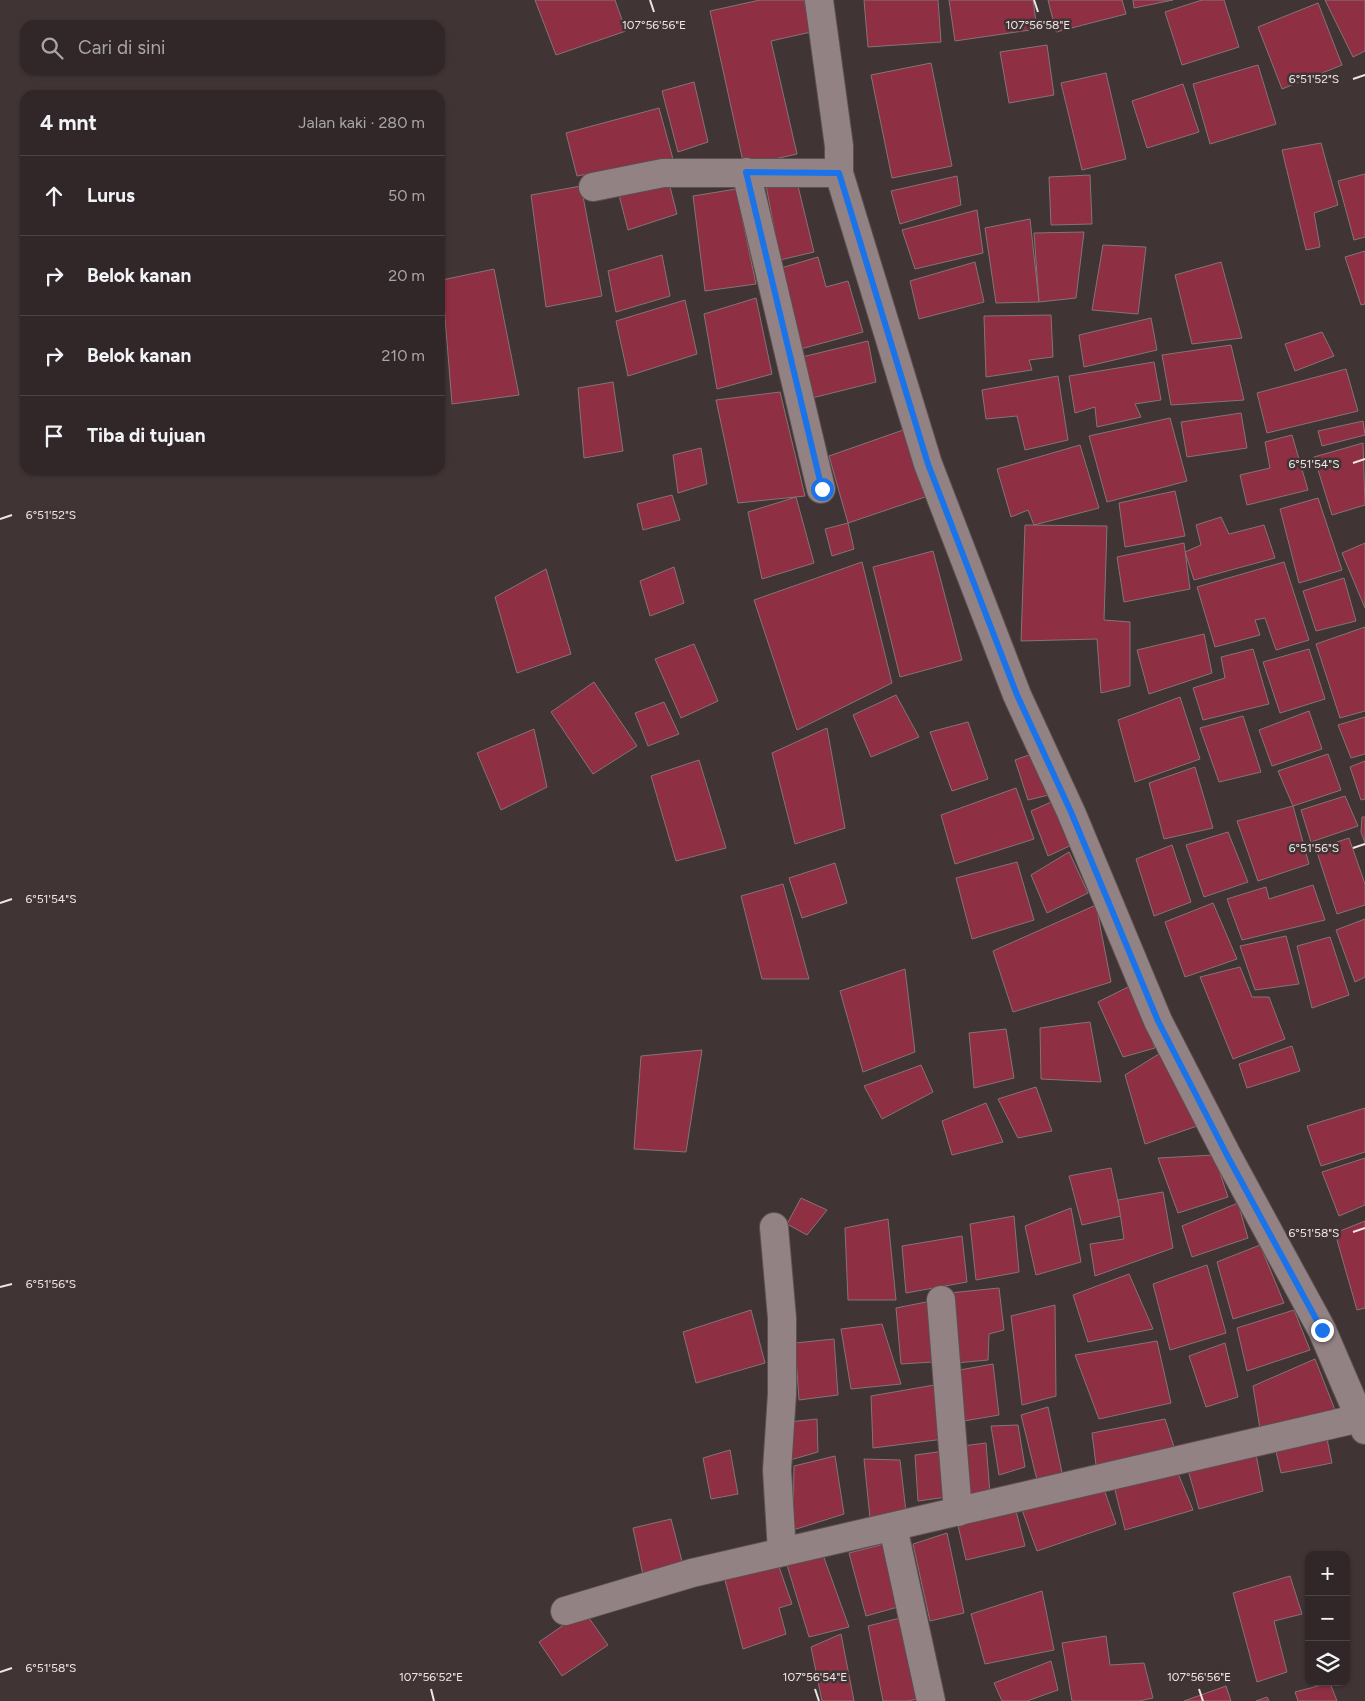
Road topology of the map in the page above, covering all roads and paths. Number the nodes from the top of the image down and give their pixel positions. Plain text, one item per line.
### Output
1 (819, 0) edge
2 (746, 172) junction
3 (839, 173) junction
4 (593, 187) dead end
5 (822, 489) dead end
6 (774, 1227) dead end
7 (941, 1300) dead end
8 (1362, 1424) edge
9 (958, 1512) junction
10 (893, 1527) junction
11 (782, 1552) junction
12 (565, 1612) dead end
13 (931, 1701) edge

1 - 3 street
2 - 3 street
2 - 4 street
2 - 5 street
3 - 8 street
6 - 11 street
7 - 9 street
8 - 9 street
9 - 10 street
10 - 11 street
10 - 13 street
11 - 12 street

